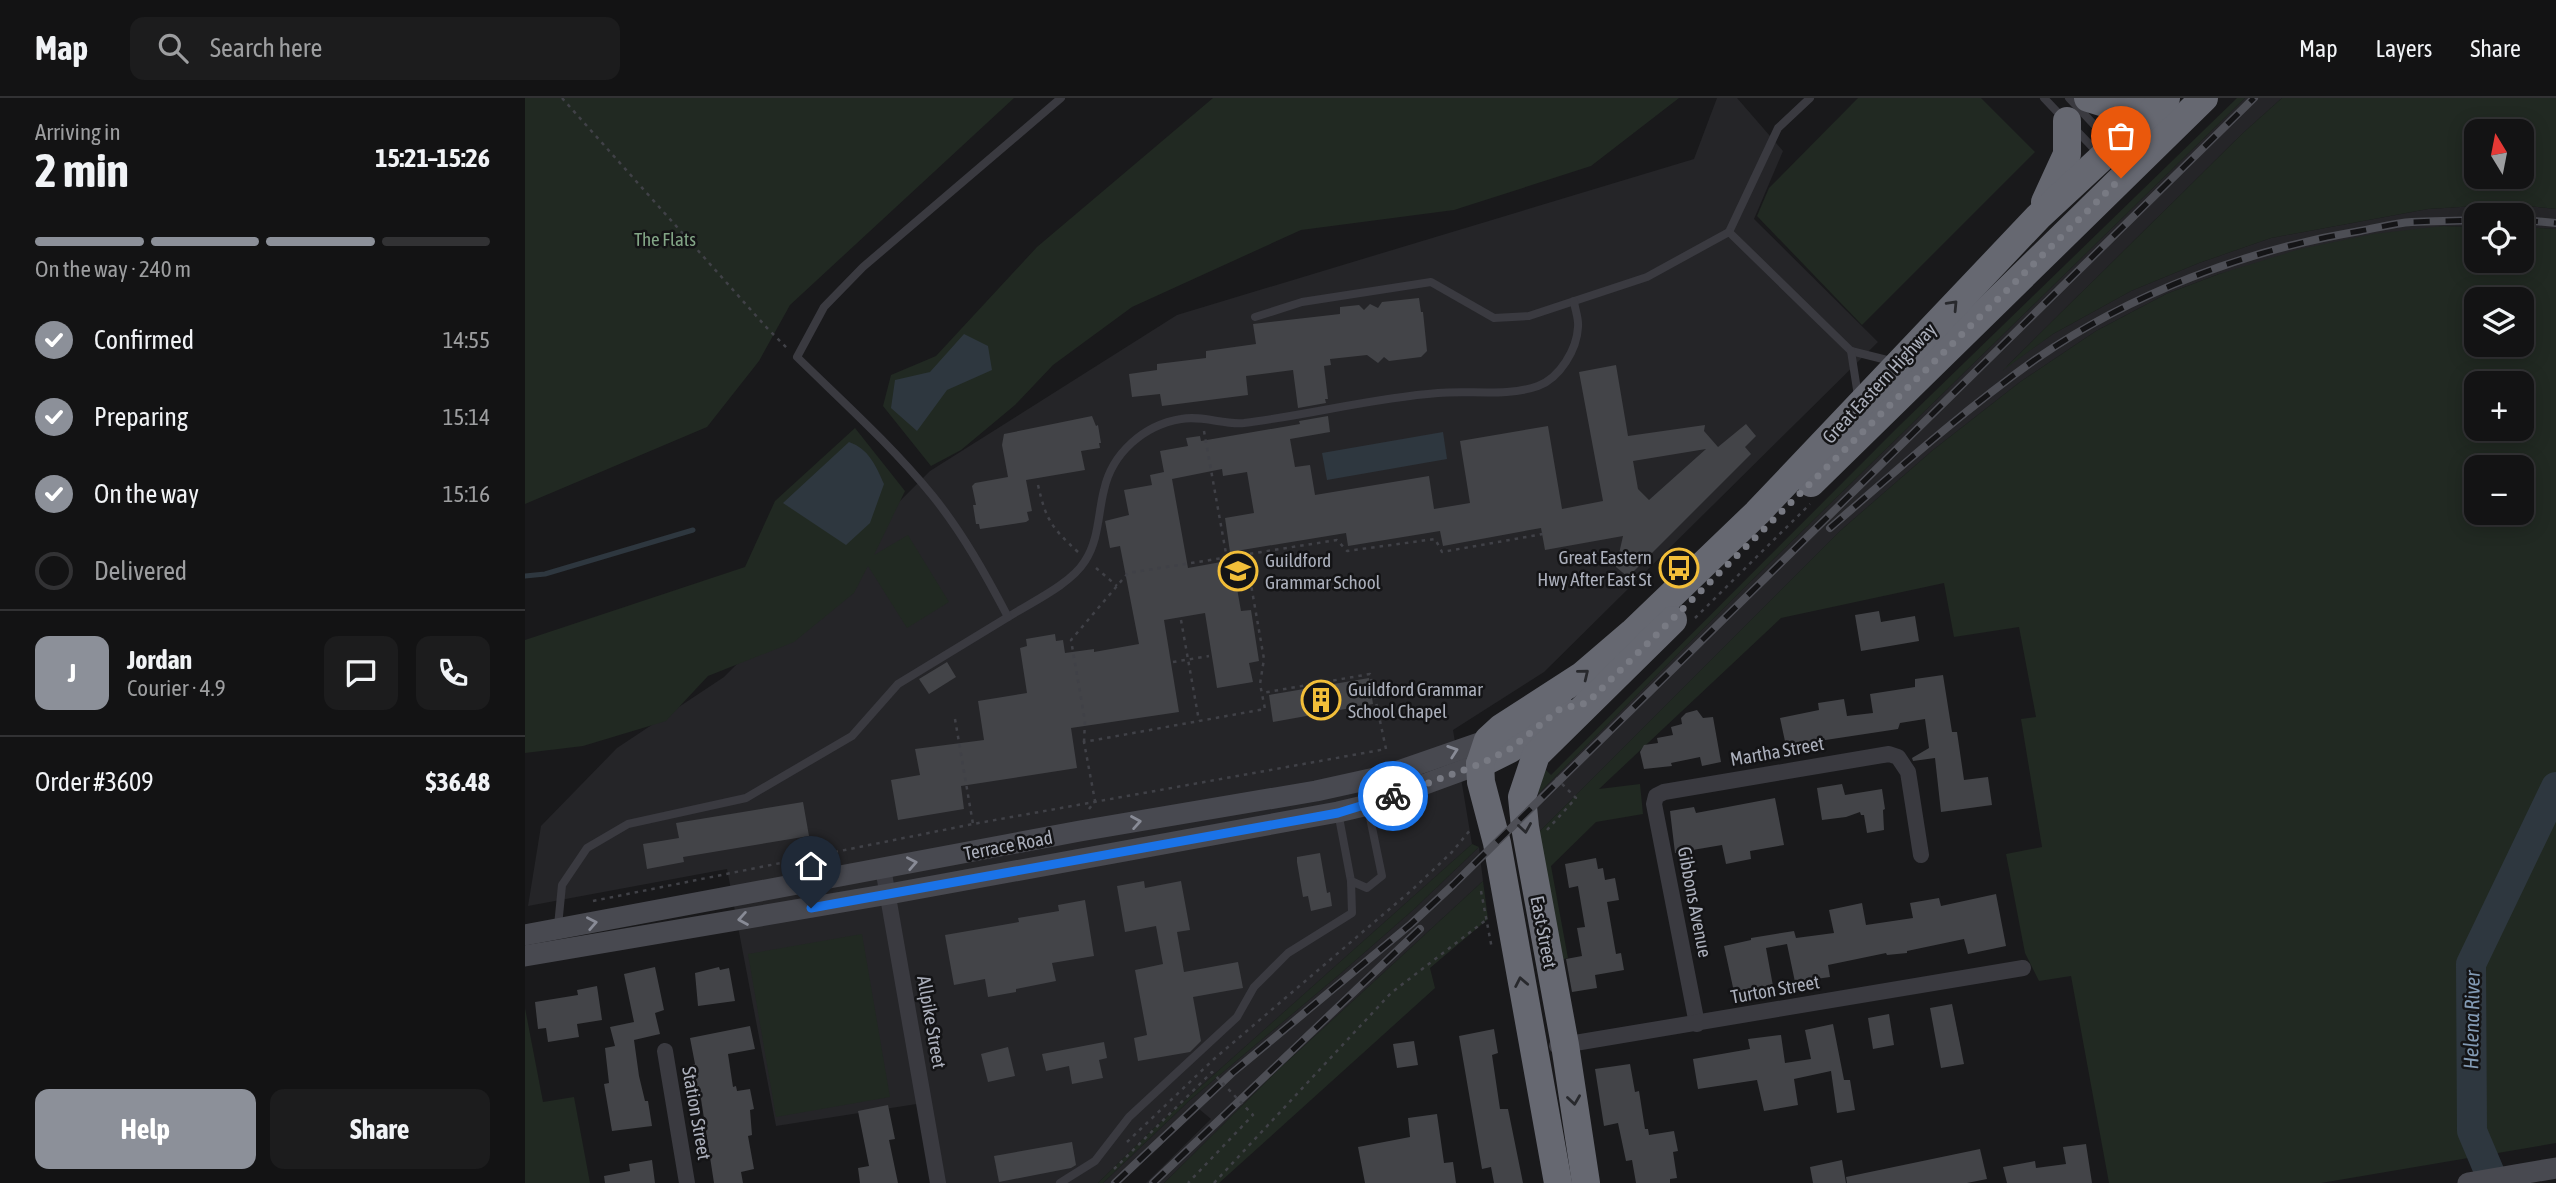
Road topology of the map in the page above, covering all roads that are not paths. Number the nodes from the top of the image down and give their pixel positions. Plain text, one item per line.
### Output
1 (1061, 98) edge
2 (1810, 98) edge
3 (2044, 98) edge
4 (2088, 98) edge
5 (2204, 98) edge
6 (2159, 104) edge
7 (2068, 110) edge
8 (2115, 164) junction
9 (2038, 217) junction
10 (1729, 232) junction
11 (1574, 302) junction
12 (1255, 317) dead end
13 (1850, 351) junction
14 (1899, 363) junction
15 (1860, 403) junction
16 (1008, 617) junction
17 (1587, 703) junction
18 (1484, 752) junction
19 (1664, 792) joint
20 (1368, 805) junction
21 (1338, 813) junction
22 (1921, 855) dead end
23 (883, 868) junction
24 (1351, 881) junction
25 (889, 894) junction
26 (559, 919) junction
27 (525, 935) edge
28 (525, 956) edge
29 (2023, 968) dead end
30 (1697, 1024) junction
31 (1565, 1045) junction
32 (1534, 1049) junction
33 (664, 1051) dead end
34 (2556, 1168) edge
35 (687, 1183) edge
36 (938, 1183) edge
37 (1060, 1183) edge
38 (1558, 1183) edge
39 (1586, 1183) edge
40 (2468, 1183) edge

1 - 16 lane
2 - 10 lane
3 - 7 lane
4 - 6 highway
5 - 8 highway, Great Eastern Highway
6 - 8 highway, Great Eastern Highway
7 - 8 lane
7 - 8 lane
7 - 9 highway
8 - 9 highway, Great Eastern Highway
8 - 17 highway, Great Eastern Highway
14 -> 9 highway, Great Eastern Highway
10 - 11 lane
10 - 13 lane
11 - 12 lane
11 - 16 lane
13 - 14 lane
13 - 15 lane
14 - 15 highway, Great Eastern Highway
18 -> 15 highway, Great Eastern Highway
16 - 26 lane
17 - 18 highway, Great Eastern Highway
17 -> 31 highway, East Street
18 - 20 street, Terrace Road
23 -> 18 street, Terrace Road
32 -> 18 highway, East Street
19 - 22 street, Martha Street
19 - 30 street, Gibbons Avenue
20 - 21 street, Terrace Road
20 - 24 lane
21 - 24 lane
21 - 25 street, Terrace Road
23 - 25 street, Allpike Street
26 -> 23 street, Terrace Road
24 - 37 lane
25 -> 28 street, Terrace Road
25 - 36 street, Allpike Street
26 - 27 street, Terrace Road
29 - 30 street, Turton Street
30 - 31 street, Turton Street
31 - 32 street, Turton Street
31 -> 39 highway, East Street
32 - 38 highway, East Street
33 - 35 street, Station Street
34 - 40 street

